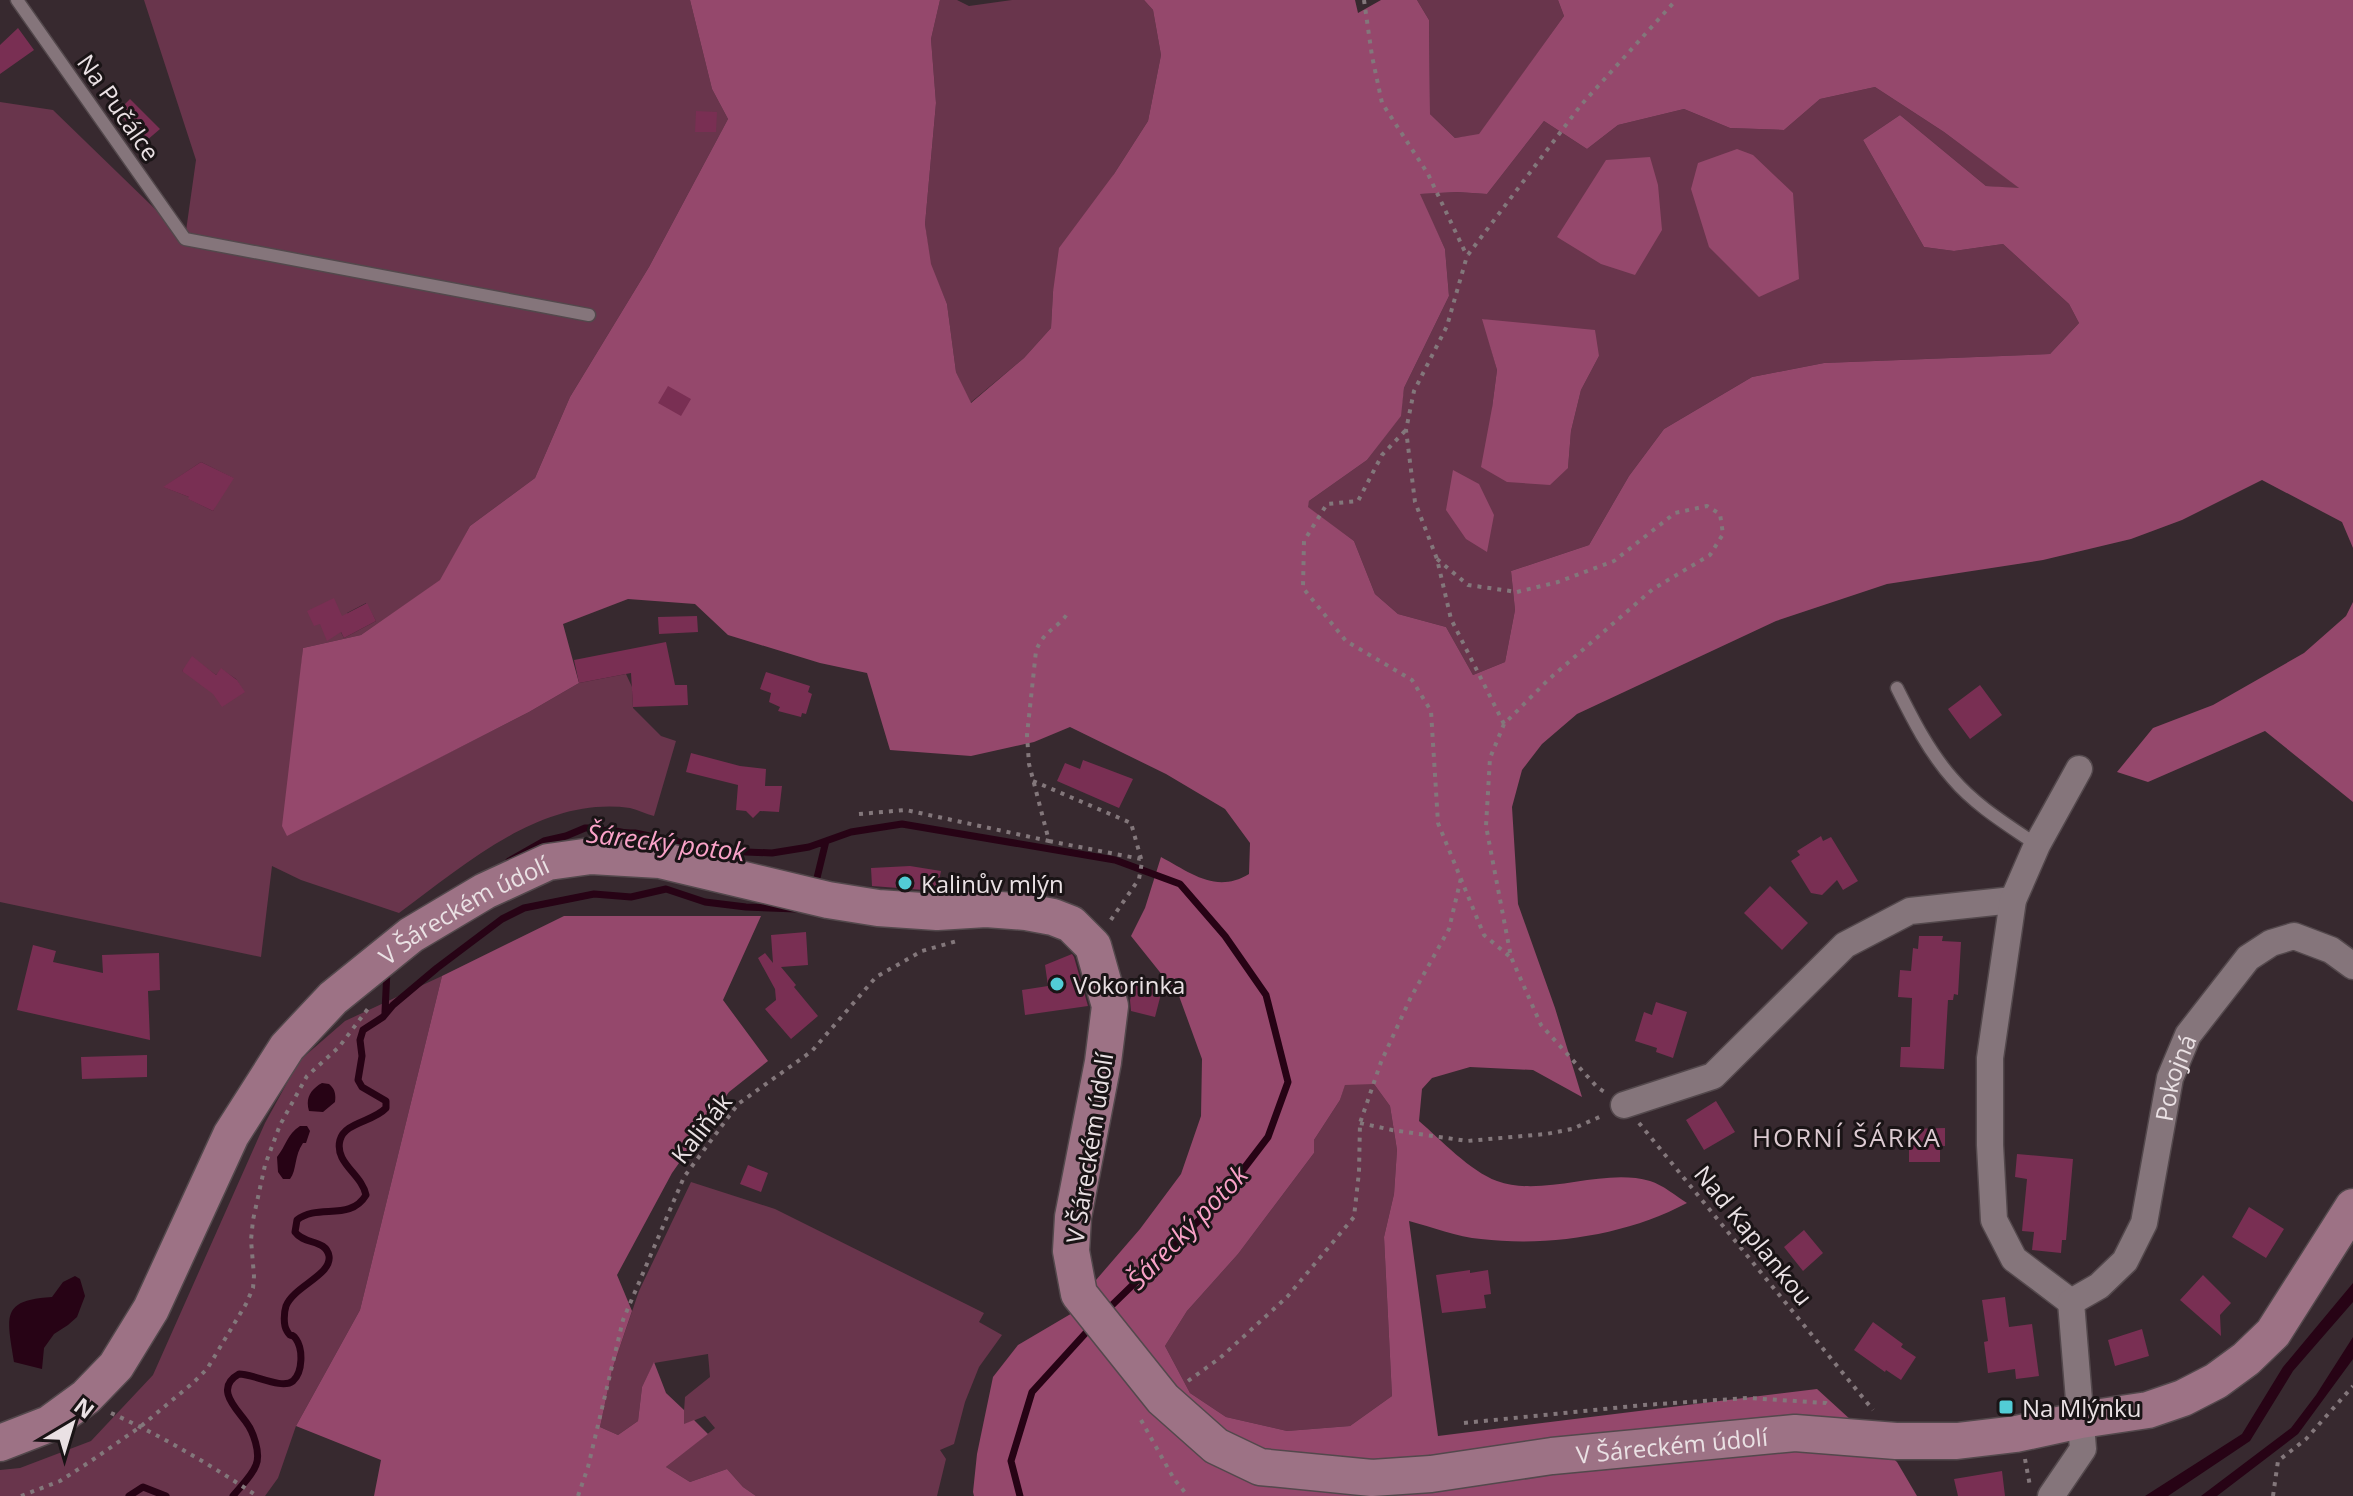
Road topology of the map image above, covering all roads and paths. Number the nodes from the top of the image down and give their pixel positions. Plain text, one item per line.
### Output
1 (17, 0) edge
2 (1364, 0) edge
3 (1676, 0) edge
4 (1467, 256) junction
5 (589, 315) dead end
6 (1406, 430) junction
7 (1437, 559) junction
8 (1068, 613) dead end
9 (1897, 688) dead end
10 (1504, 724) junction
11 (2079, 769) dead end
12 (1032, 781) junction
13 (859, 814) dead end
14 (1049, 841) junction
15 (2037, 845) junction
16 (1142, 860) junction
17 (1461, 878) junction
18 (2013, 900) junction
19 (960, 941) dead end
20 (1093, 946) junction
21 (1511, 957) junction
22 (2353, 966) edge
23 (371, 1004) dead end
24 (1624, 1105) junction
25 (1360, 1123) junction
26 (2353, 1207) edge
27 (2071, 1302) junction
28 (2353, 1386) edge
29 (86, 1397) junction
30 (1163, 1399) junction
31 (1837, 1409) dead end
32 (2081, 1420) junction
33 (1464, 1423) dead end
34 (140, 1427) junction
35 (2016, 1434) junction
36 (1896, 1441) junction
37 (0, 1443) edge
38 (21, 1496) edge
39 (257, 1496) edge
40 (578, 1496) edge
41 (2032, 1496) edge
42 (2051, 1496) edge
43 (2273, 1496) edge

1 - 5 lane, Na Pučálce
2 - 4 path
3 - 4 path
4 - 6 path
6 - 7 path
6 - 17 path
7 - 10 path
7 - 10 path
8 - 12 path
9 - 15 lane
10 - 21 path
11 - 15 street
12 - 14 path
12 - 16 path
13 - 14 path
14 - 16 path
15 - 18 street
16 - 20 path
17 - 21 path
17 - 25 path
18 - 24 street
18 - 27 street
19 - 40 path, Kaliňák
20 - 29 street, V Šáreckém údolí
20 - 30 street, V Šáreckém údolí
21 - 24 path, Nad Kaplankou
22 - 27 street, Pokojná
23 - 34 path
24 - 25 path
24 - 36 path, Nad Kaplankou
25 - 30 path
26 - 32 street, V Šáreckém údolí
27 - 32 street
28 - 43 path
29 - 34 path
29 - 37 street, V Šáreckém údolí
30 - 36 street, V Šáreckém údolí
31 - 33 path
32 - 35 street, V Šáreckém údolí
32 - 42 street
34 - 38 path
34 - 39 path
35 - 36 street, V Šáreckém údolí
35 - 41 path

